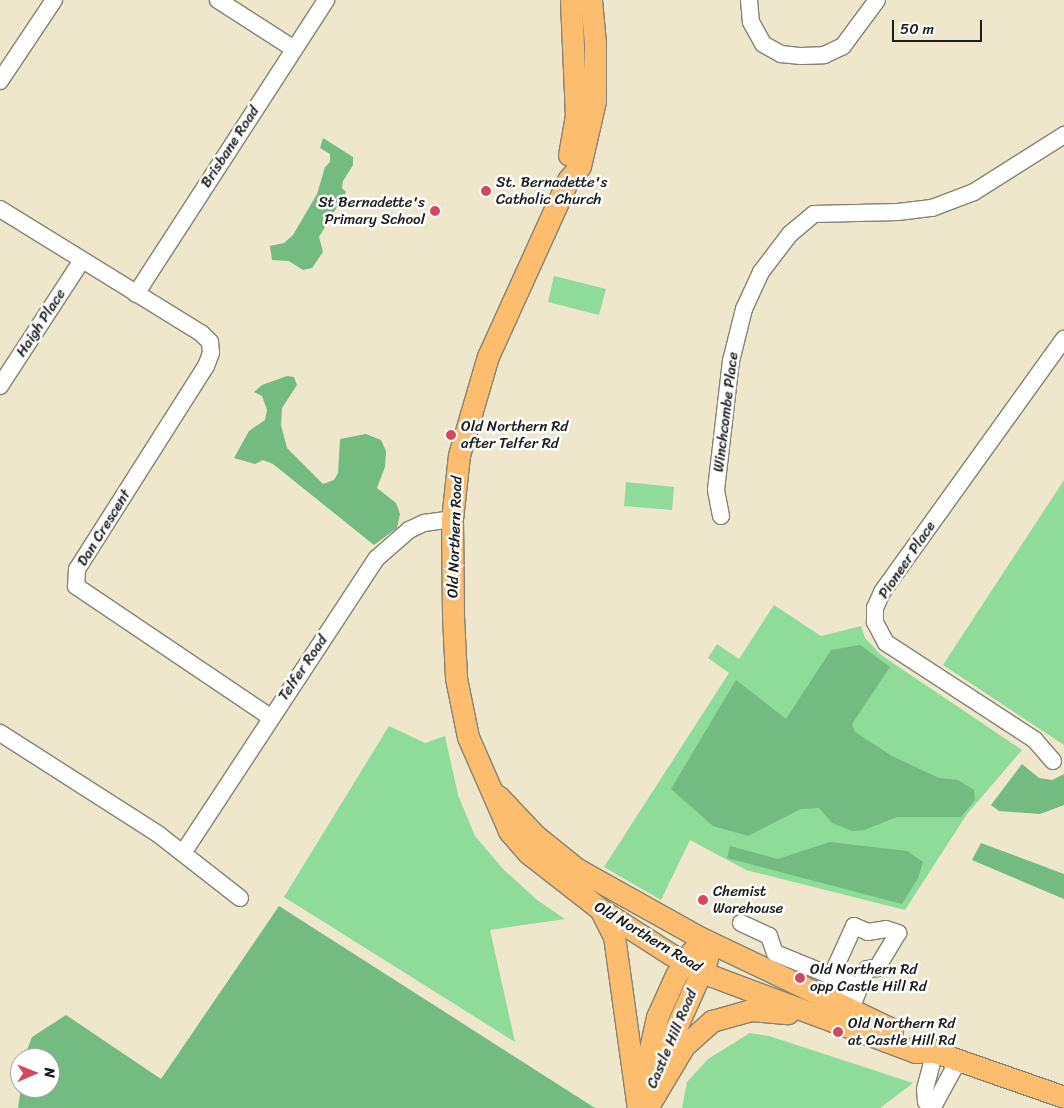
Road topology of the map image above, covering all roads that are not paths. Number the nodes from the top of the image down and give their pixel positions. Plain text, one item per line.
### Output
1 (54, 0) edge
2 (218, 0) edge
3 (326, 0) edge
4 (572, 0) edge
5 (591, 0) edge
6 (750, 0) edge
7 (877, 0) edge
8 (294, 49) junction
9 (0, 81) edge
10 (1064, 135) edge
11 (568, 180) junction
12 (0, 209) edge
13 (82, 260) junction
14 (136, 294) junction
15 (1064, 339) edge
16 (0, 386) edge
17 (721, 516) dead end
18 (452, 519) junction
19 (270, 717) junction
20 (0, 733) edge
21 (1053, 761) dead end
22 (491, 790) junction
23 (182, 853) junction
24 (240, 898) dead end
25 (600, 909) junction
26 (741, 923) dead end
27 (707, 941) junction
28 (693, 966) junction
29 (831, 977) junction
30 (847, 1010) junction
31 (823, 1018) junction
32 (935, 1052) junction
33 (958, 1061) junction
34 (1064, 1097) edge
35 (929, 1106) edge
36 (642, 1108) edge

1 - 9 street
2 - 8 street
3 - 8 street, Brisbane Road
4 - 11 main road, Old Northern Road
5 - 11 main road, Old Northern Road
6 - 7 street
8 - 14 street, Brisbane Road
10 - 17 street, Winchcombe Place
11 - 18 main road, Old Northern Road
12 - 13 street
13 - 14 street
13 - 16 street, Haigh Place
14 - 19 street, Dan Crescent
15 - 21 street, Pioneer Place
18 - 19 street, Telfer Road
18 - 22 main road, Old Northern Road
19 - 23 street, Telfer Road
20 - 23 street
22 - 25 main road, Old Northern Road
22 - 27 main road, Old Northern Road
23 - 24 street
25 - 28 main road, Old Northern Road
25 - 36 main road
26 - 29 street
27 - 28 main road, Castle Hill Road
27 - 30 main road, Old Northern Road
28 - 31 main road, Old Northern Road
28 - 36 main road, Castle Hill Road
29 - 30 street
29 - 30 street
30 - 32 main road, Old Northern Road
31 - 32 main road, Old Northern Road
31 - 36 main road
32 - 33 main road, Old Northern Road
32 - 35 street
33 - 34 main road, Old Northern Road
33 - 35 street

